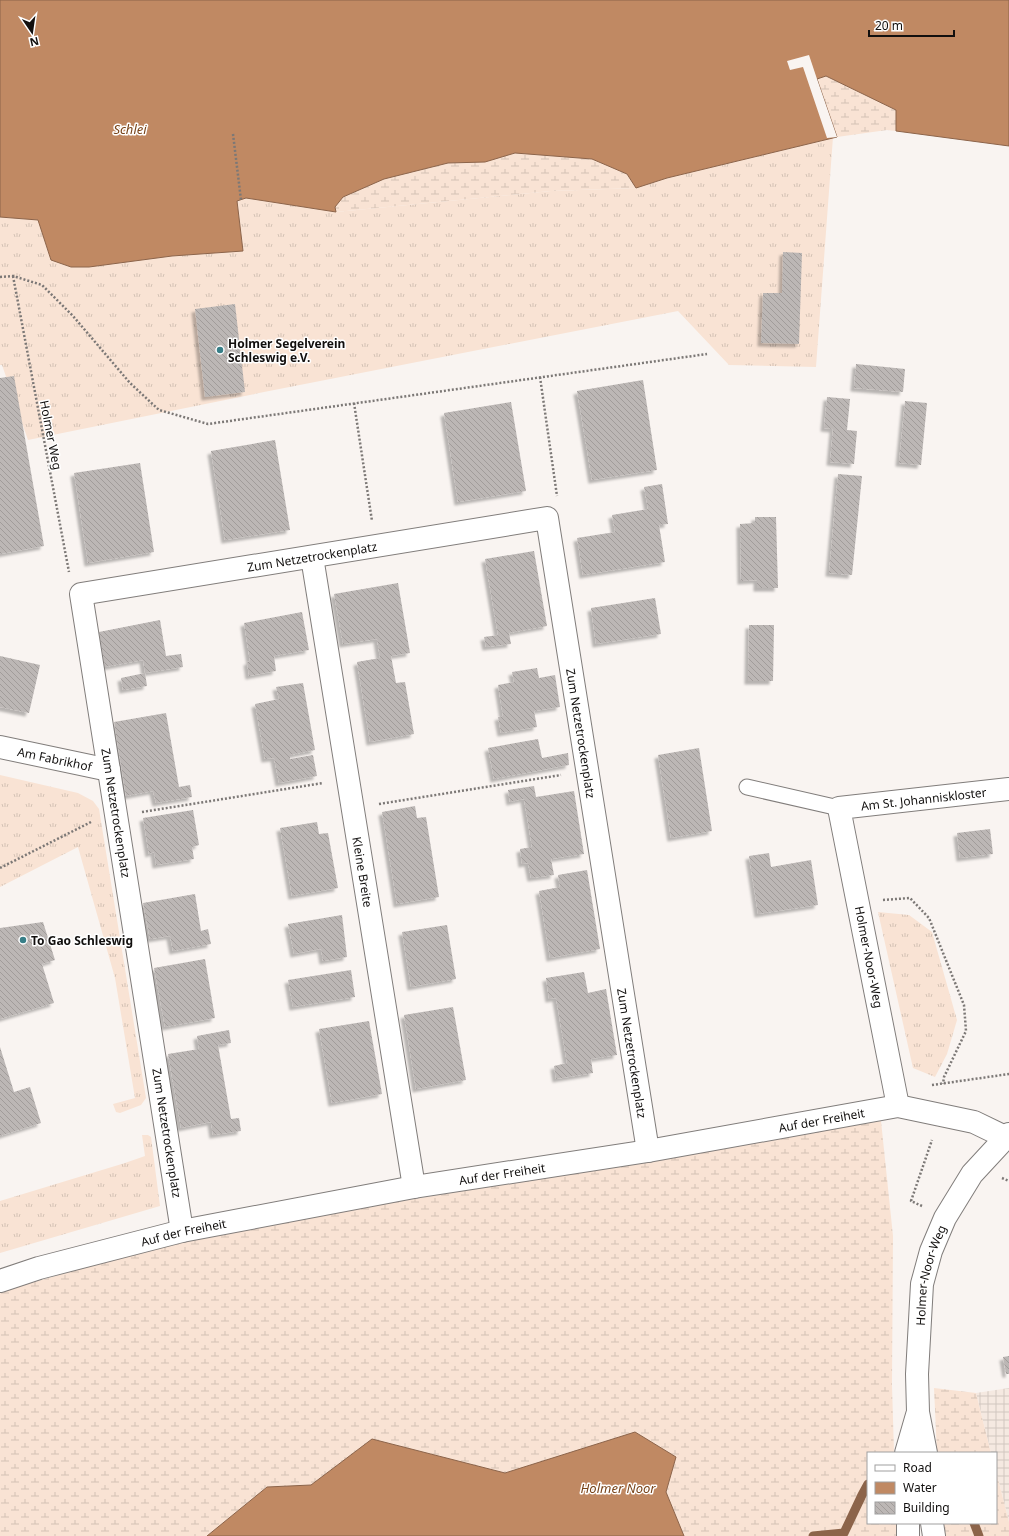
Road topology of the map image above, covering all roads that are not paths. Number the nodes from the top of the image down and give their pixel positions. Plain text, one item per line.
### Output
1 (312, 557) junction
2 (0, 747) edge
3 (109, 770) junction
4 (747, 787) dead end
5 (1009, 789) edge
6 (839, 808) junction
7 (898, 1106) junction
8 (1007, 1135) edge
9 (648, 1151) junction
10 (414, 1187) junction
11 (182, 1231) junction
12 (0, 1281) edge
13 (918, 1412) junction
14 (906, 1452) edge
15 (926, 1452) edge
16 (908, 1524) edge
17 (932, 1524) edge
18 (908, 1536) edge
19 (934, 1536) edge

1 - 3 street, Zum Netzetrockenplatz
1 - 9 street, Zum Netzetrockenplatz
1 - 10 street, Kleine Breite
2 - 3 street, Am Fabrikhof
3 - 11 street, Zum Netzetrockenplatz
4 - 6 lane
5 - 6 street, Am St. Johanniskloster
6 - 7 street, Holmer-Noor-Weg
7 - 8 street, Auf der Freiheit
7 - 9 street, Auf der Freiheit
8 - 13 street, Holmer-Noor-Weg
9 - 10 street, Auf der Freiheit
10 - 11 street, Auf der Freiheit
11 - 12 street, Auf der Freiheit
13 - 14 street, Holmer-Noor-Weg
13 - 15 street, Holmer-Noor-Weg
16 - 18 street
17 - 19 street

